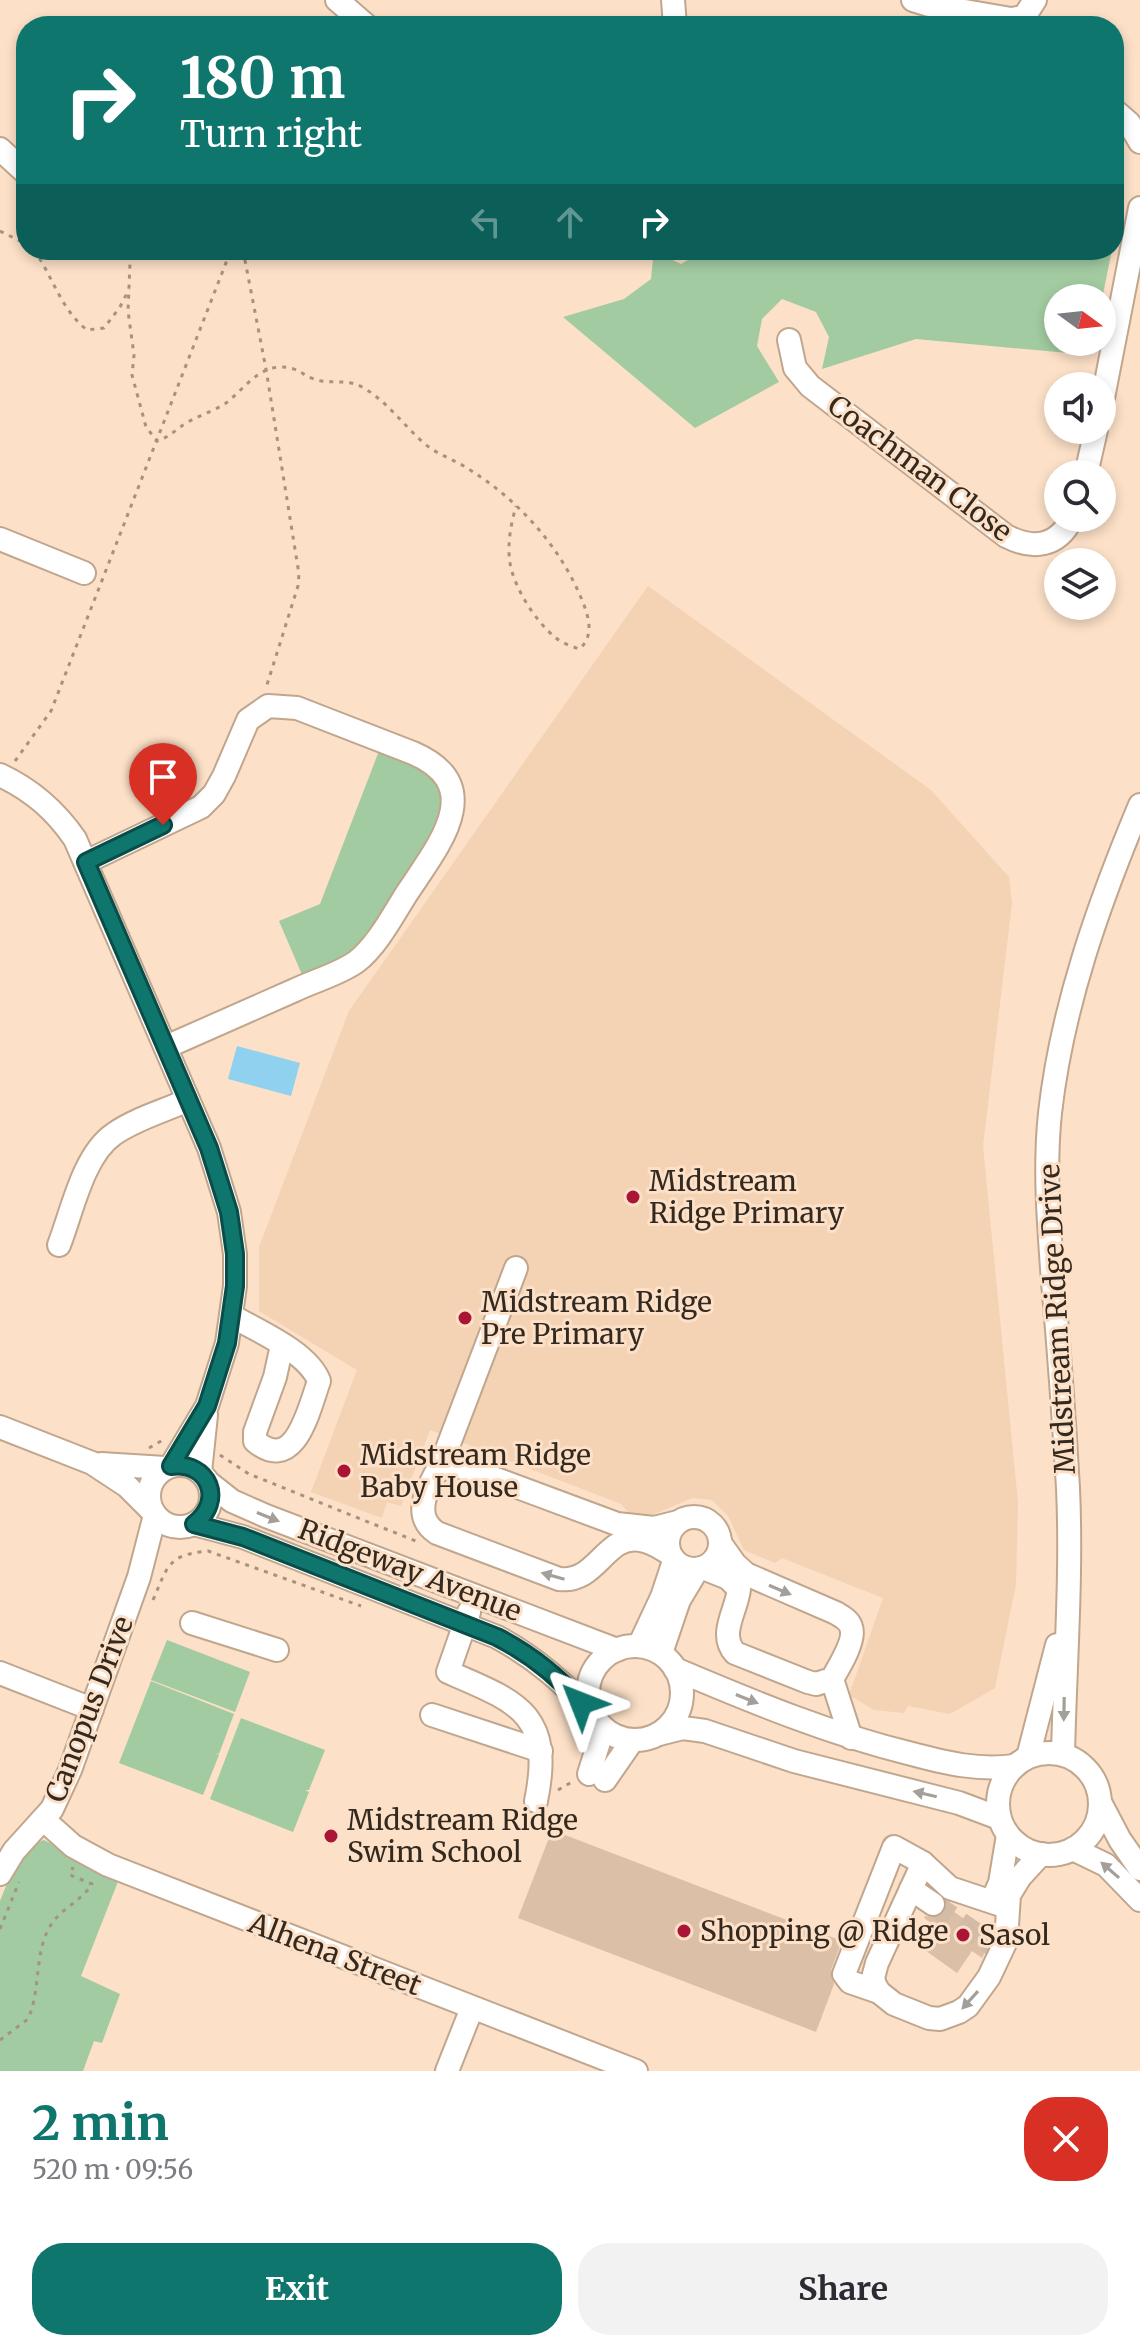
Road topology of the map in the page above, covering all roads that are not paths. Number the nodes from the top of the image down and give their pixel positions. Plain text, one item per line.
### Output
1 (337, 0) edge
2 (913, 0) edge
3 (355, 16) edge
4 (989, 16) edge
5 (0, 149) edge
6 (16, 164) edge
7 (1140, 208) edge
8 (789, 340) dead end
9 (1108, 372) edge
10 (1064, 532) edge
11 (0, 539) edge
12 (84, 573) dead end
13 (2, 776) edge
14 (1140, 805) edge
15 (86, 862) junction
16 (166, 1047) junction
17 (188, 1100) junction
18 (59, 1245) dead end
19 (516, 1268) dead end
20 (232, 1316) junction
21 (282, 1345) dead end
22 (207, 1406) junction
23 (0, 1427) edge
24 (442, 1462) junction
25 (92, 1463) junction
26 (168, 1467) junction
27 (204, 1477) junction
28 (153, 1513) junction
29 (589, 1514) junction
30 (678, 1522) junction
31 (190, 1526) junction
32 (720, 1543) junction
33 (671, 1557) junction
34 (600, 1560) junction
35 (700, 1569) junction
36 (139, 1577) junction
37 (475, 1596) junction
38 (1066, 1607) junction
39 (192, 1623) dead end
40 (465, 1623) junction
41 (277, 1650) dead end
42 (648, 1654) junction
43 (0, 1673) edge
44 (832, 1679) junction
45 (92, 1709) junction
46 (432, 1715) dead end
47 (598, 1722) junction
48 (659, 1734) junction
49 (851, 1738) junction
50 (632, 1741) junction
51 (541, 1751) junction
52 (1063, 1754) junction
53 (1021, 1761) junction
54 (536, 1801) dead end
55 (1100, 1802) junction
56 (44, 1820) junction
57 (1004, 1826) junction
58 (1073, 1849) junction
59 (1041, 1854) junction
60 (923, 1863) junction
61 (1140, 1869) edge
62 (11, 1874) edge
63 (911, 1889) junction
64 (1140, 1900) edge
65 (933, 1904) tunnel mouth
66 (999, 1905) junction
67 (879, 1992) junction
68 (472, 2008) junction
69 (447, 2071) edge
70 (636, 2071) edge

1 - 3 street
2 - 4 street
5 - 6 street
7 - 9 street
8 - 10 street, Coachman Close
11 - 12 street
13 - 15 street
14 - 38 street, Midstream Ridge Drive
15 - 16 street
15 - 16 street
16 - 17 street
17 - 18 street
17 - 20 street
19 - 24 street
20 - 21 street
20 - 22 street
22 - 26 street
22 - 27 street
23 - 25 street
24 - 29 street
34 -> 24 street
25 - 26 street
25 - 28 street
26 - 27 street
26 - 28 street
27 - 31 street
27 -> 37 street, Ridgeway Avenue
28 - 31 street
28 - 36 street, Canopus Drive
29 - 30 street
29 - 34 street
30 - 32 street
30 - 33 street
31 - 36 street, Canopus Drive
31 - 40 street, Ridgeway Avenue
32 - 35 street
32 -> 44 street
33 - 34 street
33 - 35 street
33 - 42 street
35 - 42 street
35 - 44 street
36 - 45 street, Canopus Drive
37 - 40 street
37 - 42 street, Ridgeway Avenue
38 -> 52 street, Midstream Ridge Drive
38 - 53 street, Midstream Ridge Drive
39 - 41 street
40 - 47 street, Ridgeway Avenue
40 - 51 street
42 - 47 street
42 - 48 street
42 -> 49 street, Ridgeway Avenue
43 - 45 street
44 - 49 street
45 - 56 street, Canopus Drive
46 - 51 street
47 - 50 street
47 - 50 street
48 - 50 street
57 -> 48 street
49 - 53 street, Ridgeway Avenue
51 - 54 street
52 - 53 street
52 - 55 street
53 - 57 street
55 - 58 street
55 - 61 street
56 - 62 street, Canopus Drive
56 - 68 street, Alhena Street
57 - 59 street
57 - 66 street
58 - 59 street
64 -> 58 street
59 - 66 street
60 - 63 street
60 - 66 street
60 - 67 street
63 - 65 street
63 - 67 street
66 -> 67 street
68 - 69 street
68 - 70 street, Alhena Street

